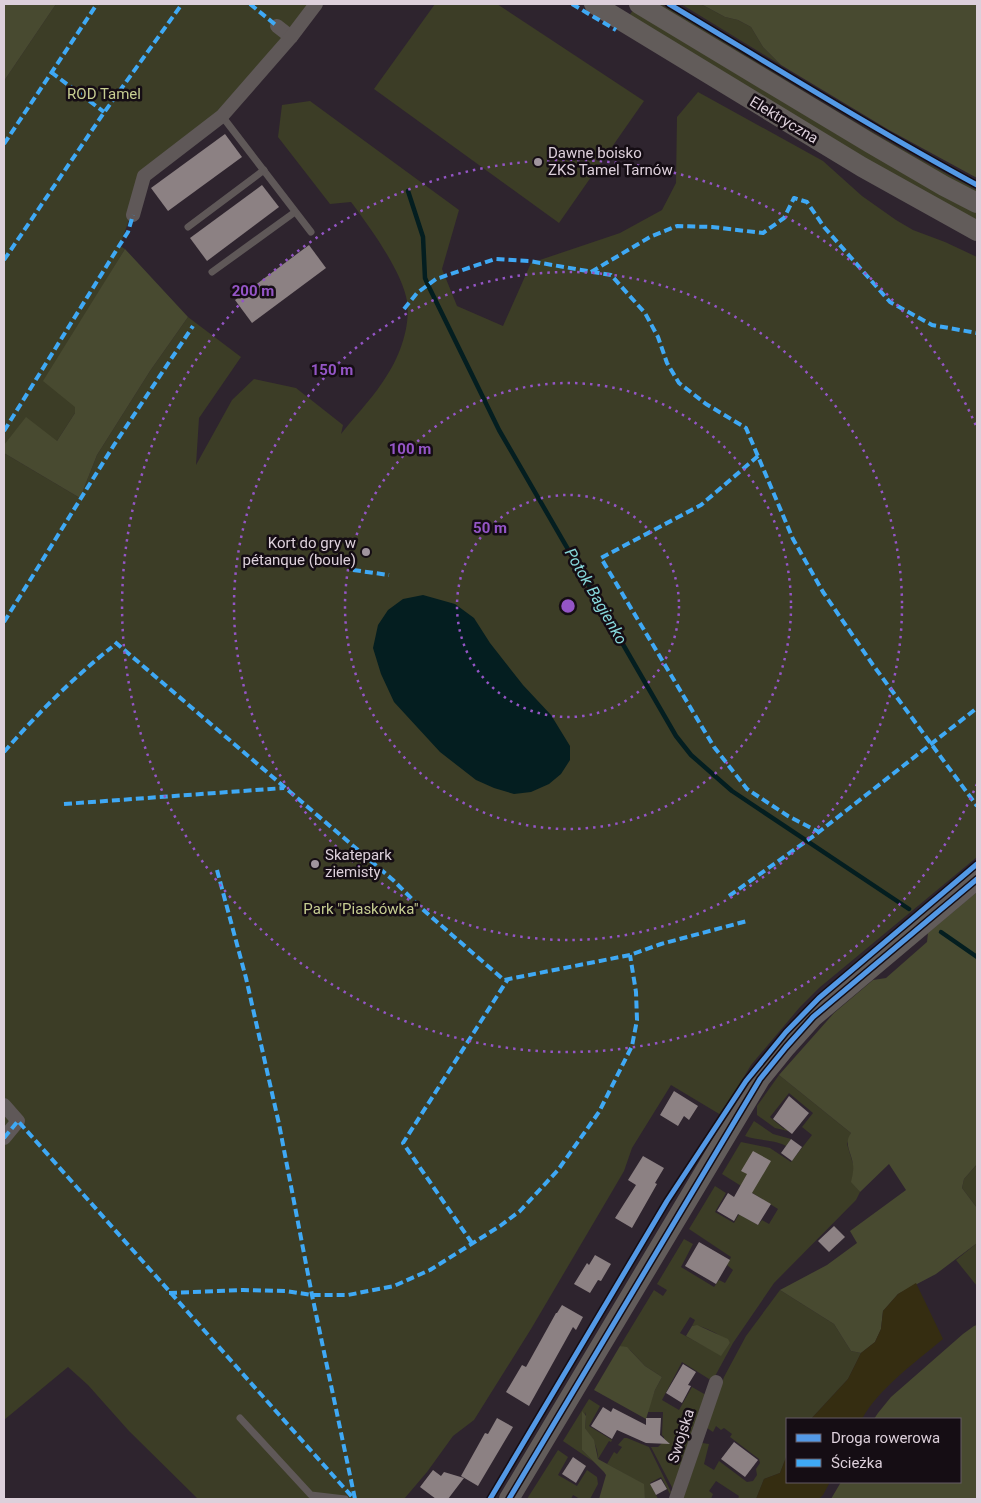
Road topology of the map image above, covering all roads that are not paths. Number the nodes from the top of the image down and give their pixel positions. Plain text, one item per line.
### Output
1 (316, 4) edge
2 (594, 4) edge
3 (639, 4) edge
4 (277, 26) dead end
5 (291, 37) junction
6 (222, 116) junction
7 (264, 170) junction
8 (977, 203) edge
9 (295, 212) junction
10 (134, 216) dead end
11 (188, 227) dead end
12 (977, 231) edge
13 (311, 232) dead end
14 (212, 272) dead end
15 (977, 879) edge
16 (4, 1105) edge
17 (4, 1138) edge
18 (716, 1382) dead end
19 (240, 1418) dead end
20 (345, 1499) edge
21 (509, 1499) edge
22 (676, 1499) edge

1 - 5 street
2 - 12 main road, Elektryczna
3 - 8 main road, Elektryczna
4 - 5 street
5 - 6 street
6 - 7 lane
6 - 10 street
7 - 9 lane
7 - 11 lane
9 - 13 lane
9 - 14 lane
15 - 21 main road
16 - 17 street
18 - 22 street, Swojska
19 - 20 lane

